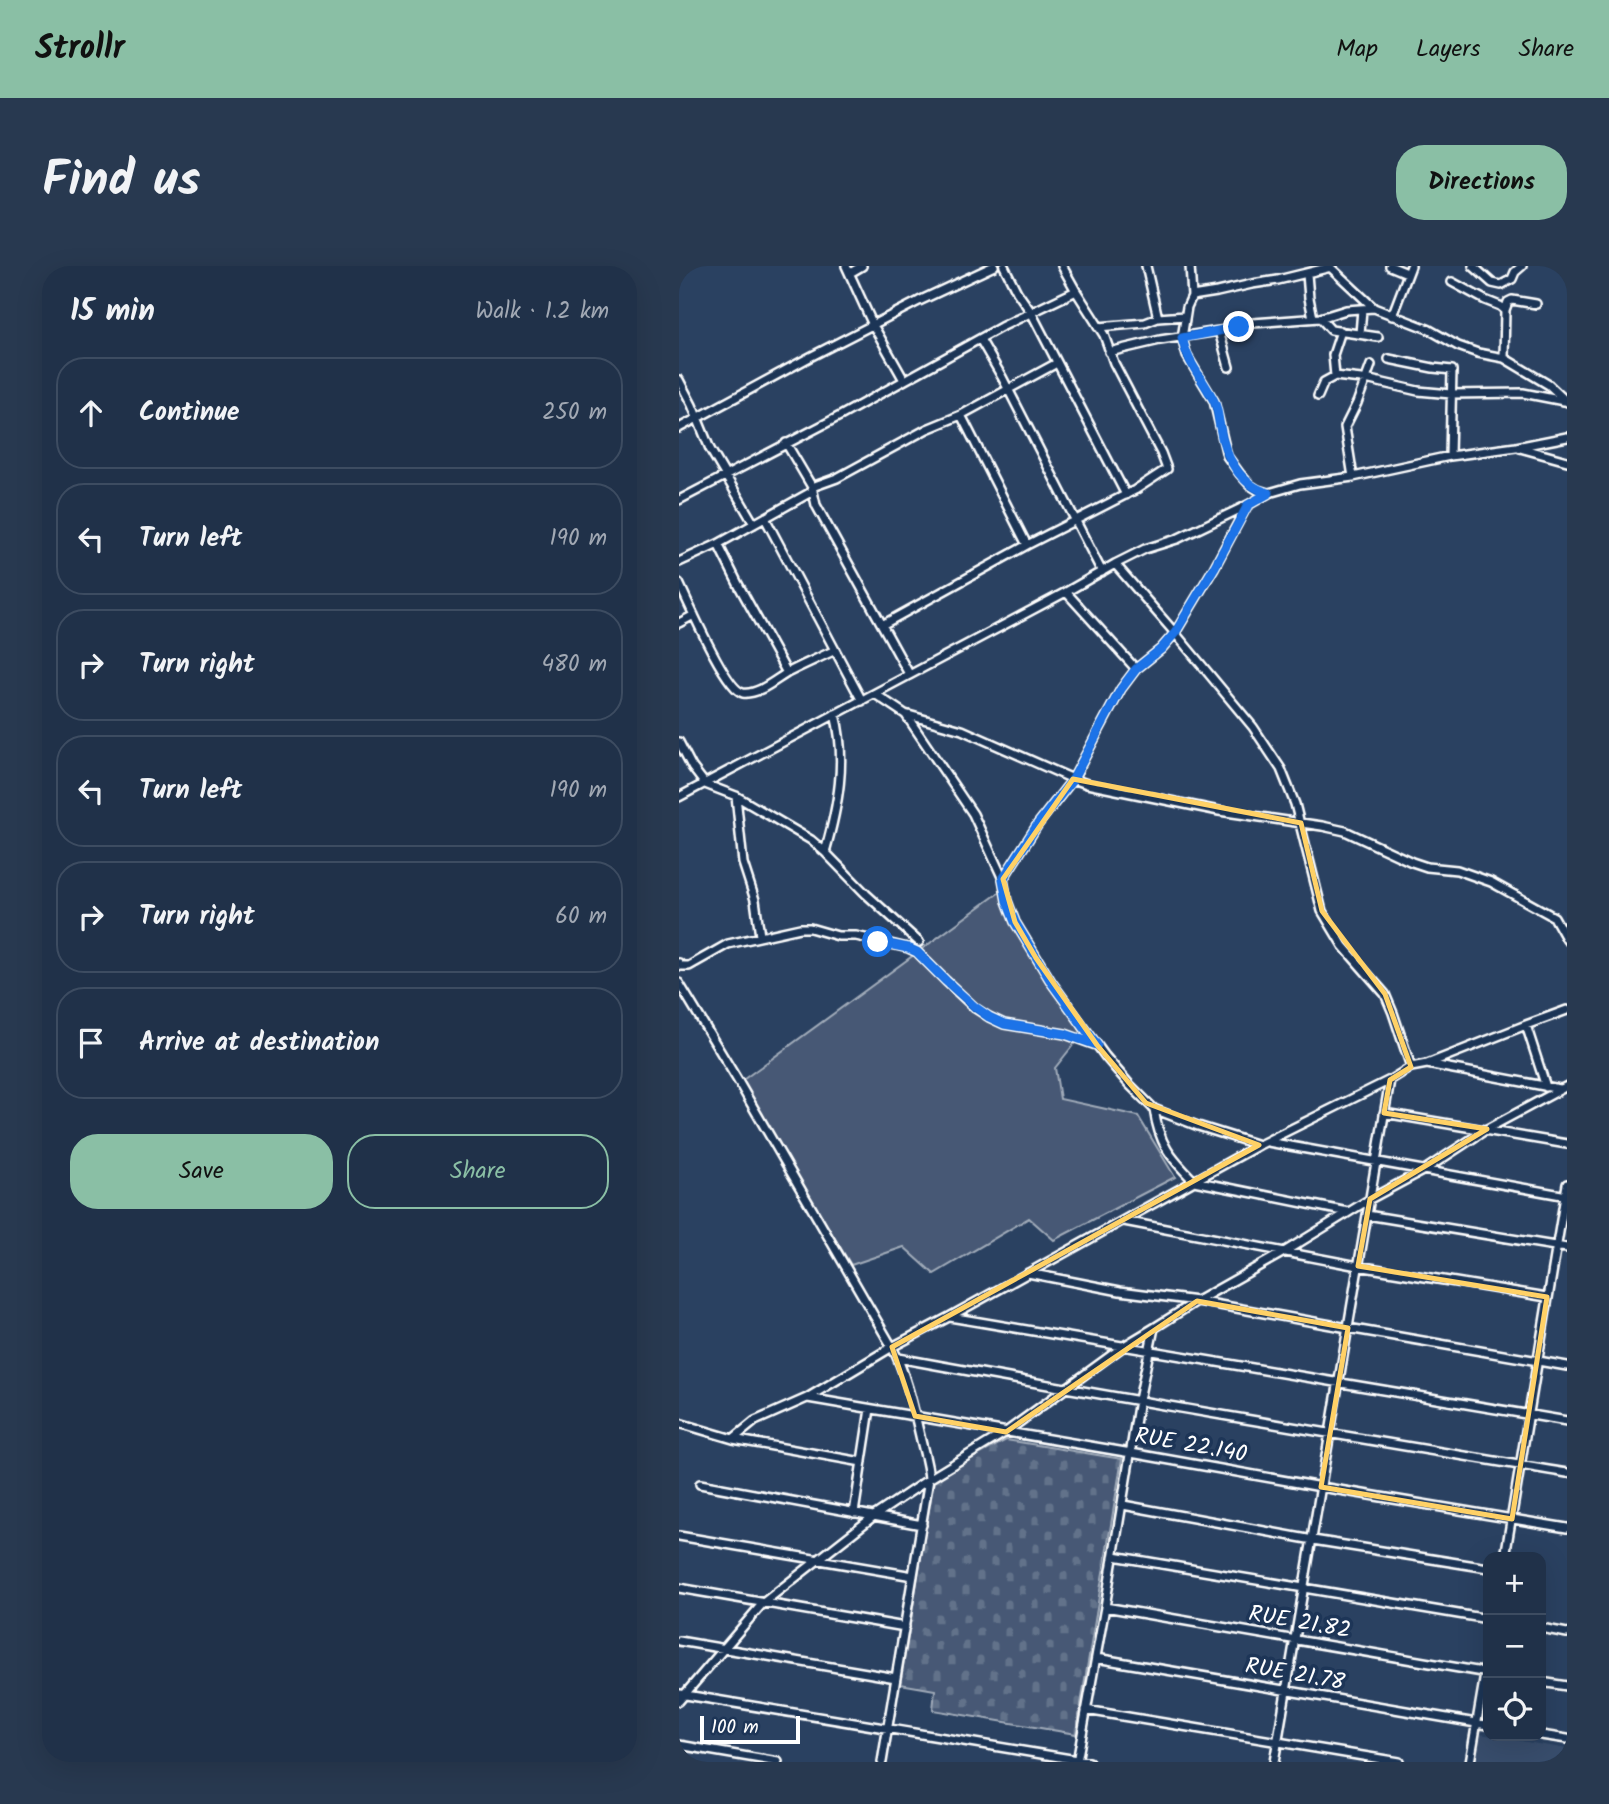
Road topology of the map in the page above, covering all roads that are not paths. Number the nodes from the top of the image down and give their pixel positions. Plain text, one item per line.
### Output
1 (862, 266) edge
2 (994, 266) edge
3 (1004, 266) edge
4 (1062, 266) edge
5 (1146, 266) edge
6 (1190, 266) edge
7 (1390, 266) edge
8 (1473, 266) edge
9 (1522, 266) edge
10 (1330, 267) edge
11 (848, 270) edge
12 (1409, 270) edge
13 (1307, 274) junction
14 (1452, 282) dead end
15 (1076, 291) junction
16 (1192, 296) junction
17 (1535, 304) dead end
18 (1374, 308) junction
19 (1362, 309) junction
20 (1505, 310) junction
21 (1031, 312) junction
22 (1185, 316) junction
23 (1392, 316) junction
24 (1158, 318) junction
25 (1316, 318) junction
26 (873, 325) junction
27 (1098, 327) junction
28 (1220, 331) junction
29 (1341, 331) junction
30 (1360, 334) junction
31 (1378, 337) dead end
32 (1182, 338) junction
33 (980, 339) junction
34 (1109, 352) junction
35 (1504, 358) junction
36 (1389, 359) dead end
37 (1057, 363) junction
38 (1371, 365) dead end
39 (1229, 367) dead end
40 (1335, 376) junction
41 (1365, 379) junction
42 (679, 380) edge
43 (904, 380) junction
44 (1007, 389) junction
45 (1451, 394) junction
46 (1318, 396) dead end
47 (1566, 402) edge
48 (961, 415) junction
49 (697, 419) junction
50 (679, 428) edge
51 (1567, 437) edge
52 (786, 443) junction
53 (1516, 447) junction
54 (1450, 456) junction
55 (1567, 461) edge
56 (726, 476) junction
57 (1353, 477) junction
58 (813, 489) junction
59 (1269, 493) junction
60 (1126, 495) junction
61 (679, 500) edge
62 (1248, 505) junction
63 (765, 518) junction
64 (1075, 521) junction
65 (754, 524) junction
66 (718, 544) junction
67 (1027, 545) junction
68 (679, 562) edge
69 (1115, 564) junction
70 (1102, 572) junction
71 (679, 583) edge
72 (1066, 592) junction
73 (694, 615) junction
74 (679, 623) edge
75 (882, 625) junction
76 (1175, 633) junction
77 (835, 650) junction
78 (1136, 669) junction
79 (787, 673) junction
80 (909, 674) junction
81 (875, 694) junction
82 (862, 701) junction
83 (835, 714) junction
84 (905, 714) junction
85 (679, 742) edge
86 (1073, 779) junction
87 (705, 784) junction
88 (736, 796) junction
89 (679, 797) edge
90 (1301, 823) junction
91 (825, 852) junction
92 (1003, 879) junction
93 (760, 936) junction
94 (1567, 940) edge
95 (919, 942) dead end
96 (679, 963) edge
97 (679, 983) edge
98 (1567, 1010) edge
99 (1525, 1025) junction
100 (1097, 1045) junction
101 (1427, 1064) junction
102 (1411, 1067) junction
103 (1390, 1080) junction
104 (1546, 1087) junction
105 (1565, 1089) edge
106 (1154, 1109) junction
107 (1384, 1113) junction
108 (1487, 1129) junction
109 (1267, 1141) junction
110 (1567, 1144) edge
111 (1259, 1145) junction
112 (1376, 1162) junction
113 (1426, 1170) junction
114 (1194, 1181) junction
115 (1567, 1184) edge
116 (1566, 1196) edge
117 (1370, 1199) junction
118 (1348, 1212) junction
119 (1367, 1215) junction
120 (1124, 1221) junction
121 (1556, 1246) junction
122 (1567, 1248) edge
123 (1284, 1252) junction
124 (1359, 1266) junction
125 (1028, 1273) junction
126 (1547, 1297) junction
127 (1197, 1301) junction
128 (949, 1317) junction
129 (1154, 1328) junction
130 (1348, 1328) junction
131 (1124, 1346) junction
132 (891, 1347) junction
133 (1149, 1350) junction
134 (898, 1358) junction
135 (1537, 1360) junction
136 (1567, 1366) edge
137 (1339, 1383) junction
138 (1065, 1389) junction
139 (807, 1398) junction
140 (1139, 1400) junction
141 (870, 1409) junction
142 (1529, 1415) junction
143 (915, 1416) junction
144 (1567, 1421) edge
145 (679, 1423) edge
146 (1006, 1432) junction
147 (1331, 1434) junction
148 (733, 1438) junction
149 (1131, 1453) junction
150 (862, 1462) junction
151 (1521, 1466) junction
152 (1567, 1473) edge
153 (929, 1479) junction
154 (700, 1484) dead end
155 (1321, 1488) junction
156 (1123, 1505) junction
157 (854, 1513) junction
158 (874, 1516) junction
159 (1512, 1520) junction
160 (922, 1525) junction
161 (1567, 1528) edge
162 (679, 1536) edge
163 (1313, 1539) junction
164 (1506, 1552) edge
165 (1114, 1556) junction
166 (818, 1559) junction
167 (1483, 1568) edge
168 (913, 1576) junction
169 (679, 1588) edge
170 (1304, 1589) junction
171 (762, 1602) junction
172 (1105, 1607) junction
173 (1483, 1618) edge
174 (905, 1628) junction
175 (1546, 1629) edge
176 (1567, 1633) edge
177 (1295, 1640) junction
178 (679, 1641) edge
179 (723, 1648) junction
180 (1095, 1658) junction
181 (1483, 1672) edge
182 (896, 1678) junction
183 (1486, 1678) edge
184 (1546, 1683) edge
185 (1567, 1686) edge
186 (1287, 1691) junction
187 (681, 1697) edge
188 (1086, 1710) junction
189 (1478, 1723) junction
190 (1483, 1724) edge
191 (888, 1728) junction
192 (1546, 1736) edge
193 (1567, 1739) edge
194 (1278, 1741) junction
195 (679, 1745) edge
196 (1077, 1761) edge
197 (778, 1762) edge
198 (882, 1762) edge
199 (1090, 1762) edge
200 (1274, 1762) edge
201 (1399, 1762) edge
202 (1471, 1762) edge

1 - 11 street
2 - 26 street
3 - 21 street
4 - 15 street
5 - 24 street
6 - 16 street
7 - 12 street
8 - 9 street
10 - 13 street
10 - 18 street
11 - 26 street
12 - 23 street
13 - 16 street
13 - 25 street
14 - 20 street
15 - 21 street
15 - 27 street
16 - 22 street
17 - 20 street
18 - 19 street
18 - 23 street
19 - 25 street
19 - 30 street
20 - 35 street
21 - 33 street
21 - 37 street
22 - 24 street
22 - 32 street
23 - 35 street
24 - 27 street
25 - 28 street
25 - 29 street
26 - 43 street
26 - 49 street
27 - 34 street
28 - 32 street
28 - 39 street
29 - 30 street
29 - 40 street
30 - 31 street
32 - 34 street
32 - 59 street
33 - 43 street
33 - 44 street
34 - 60 street
35 - 47 street
36 - 45 street
37 - 44 street
37 - 60 street
38 - 41 street
40 - 41 street
40 - 46 street
41 - 45 street
41 - 57 street
42 - 49 street
43 - 52 street
44 - 48 street
44 - 64 street
45 - 47 street
45 - 54 street
48 - 58 street
48 - 67 street
49 - 50 street
49 - 56 street
51 - 53 street
52 - 56 street
52 - 58 street
53 - 54 street
53 - 55 street
54 - 57 street
56 - 61 street
56 - 65 street
57 - 59 street
58 - 63 street
58 - 75 street
59 - 62 street
60 - 64 street
62 - 69 street
62 - 76 street
63 - 65 street
63 - 77 street
64 - 67 street
64 - 70 street
65 - 66 street
66 - 68 street
66 - 79 street
67 - 75 street
69 - 70 street
69 - 76 street
70 - 72 street
71 - 73 street
72 - 78 street
72 - 80 street
73 - 74 street
73 - 79 street
75 - 80 street
76 - 78 street
76 - 90 street
77 - 79 street
77 - 82 street
78 - 86 street
80 - 81 street
81 - 82 street
81 - 84 street
82 - 83 street
83 - 87 street
83 - 91 street
84 - 86 street
84 - 92 street
85 - 87 street
86 - 90 street
86 - 92 street
87 - 88 street
87 - 89 street
88 - 91 street
88 - 93 street
90 - 94 street
90 - 102 street
91 - 95 street
92 - 100 street
93 - 96 street
93 - 100 street
97 - 132 street
98 - 99 street
99 - 101 street
99 - 104 street
100 - 106 street
101 - 102 street
101 - 104 street
102 - 103 street
103 - 107 street
103 - 109 street
104 - 105 street
105 - 108 street
106 - 111 street
106 - 114 street
107 - 108 street
107 - 112 street
108 - 110 street
108 - 113 street
109 - 111 street
109 - 112 street
111 - 114 street
112 - 113 street
112 - 117 street
113 - 116 street
113 - 117 street
114 - 118 street
114 - 120 street
115 - 116 street
116 - 121 street
117 - 118 street
117 - 119 street
118 - 123 street
119 - 121 street
119 - 124 street
120 - 123 street
120 - 125 street
121 - 122 street
121 - 126 street
123 - 124 street
123 - 127 street
124 - 126 street
124 - 130 street
125 - 127 street
125 - 128 street
126 - 135 street
127 - 129 street
127 - 130 street
128 - 131 street
128 - 132 street
129 - 131 street
129 - 133 street
130 - 135 street
130 - 137 street
131 - 133 street
131 - 138 street
132 - 134 street
132 - 139 street
133 - 137 street
133 - 140 street
134 - 138 street
134 - 143 street
135 - 136 street
135 - 142 street
137 - 142 street
137 - 147 street
138 - 140 street
138 - 146 street
139 - 141 street, RUE 22.140
139 - 148 street
140 - 147 street
140 - 149 street
141 - 143 street, RUE 22.140
141 - 150 street
142 - 144 street
142 - 151 street
143 - 146 street, RUE 22.140
143 - 153 street
145 - 148 street
146 - 149 street, RUE 22.140
146 - 153 street
147 - 151 street
147 - 155 street
148 - 150 street
149 - 155 street, RUE 22.140
149 - 156 street
150 - 157 street
151 - 152 street
151 - 159 street
153 - 158 street
153 - 160 street
154 - 157 street
155 - 159 street, RUE 22.140
155 - 163 street
156 - 163 street
156 - 165 street
157 - 158 street
158 - 160 street
158 - 166 street
159 - 161 street, RUE 22.140
159 - 164 street
160 - 168 street
162 - 166 street
163 - 167 street
163 - 170 street
165 - 170 street
165 - 172 street
166 - 168 street
166 - 171 street
168 - 174 street
169 - 171 street
170 - 173 street
170 - 177 street
171 - 174 street
171 - 179 street
172 - 177 street, RUE 21.82
172 - 180 street
174 - 182 street
175 - 176 street
177 - 181 street, RUE 21.82
177 - 186 street
178 - 179 street
179 - 182 street
179 - 187 street
180 - 186 street, RUE 21.78
180 - 188 street
182 - 191 street
183 - 189 street
184 - 185 street
186 - 189 street, RUE 21.78
186 - 194 street
187 - 191 street
188 - 194 street
188 - 196 street
189 - 190 street, RUE 21.78
189 - 202 street
191 - 196 street
191 - 198 street
192 - 193 street
194 - 200 street
194 - 201 street
195 - 197 street
196 - 199 street

